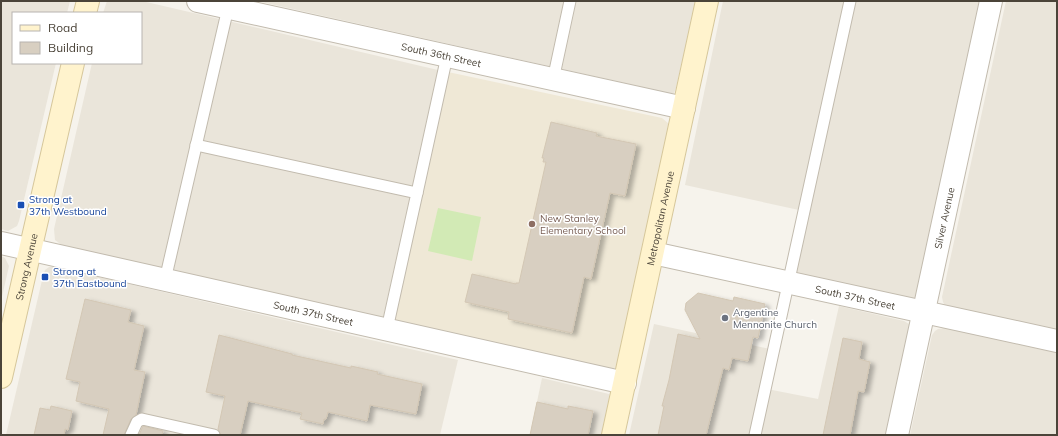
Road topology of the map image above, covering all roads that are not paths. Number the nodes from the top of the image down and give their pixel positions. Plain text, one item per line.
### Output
1 (88, 1) edge
2 (198, 1) edge
3 (570, 1) edge
4 (707, 1) edge
5 (850, 1) edge
6 (991, 1) edge
7 (228, 8) junction
8 (85, 12) edge
9 (447, 56) junction
10 (74, 64) edge
11 (553, 80) junction
12 (684, 108) junction
13 (196, 145) junction
14 (417, 193) junction
15 (1, 243) edge
16 (30, 250) junction
17 (654, 252) junction
18 (165, 280) junction
19 (788, 283) junction
20 (923, 312) junction
21 (387, 329) junction
22 (1057, 341) edge
23 (1, 377) edge
24 (625, 383) junction
25 (131, 435) edge
26 (214, 435) edge
27 (613, 435) edge
28 (755, 435) edge
29 (897, 435) edge

1 - 8 main road
2 - 7 street, South 36th Street
3 - 11 lane
4 - 12 main road, Metropolitan Avenue
5 - 19 lane
6 - 20 street, Silver Avenue
7 - 9 street, South 36th Street
7 - 13 lane
9 - 11 street, South 36th Street
9 - 14 lane
10 - 16 main road, Strong Avenue
11 - 12 street, South 36th Street
12 - 17 main road, Metropolitan Avenue
13 - 14 lane
13 - 18 lane
14 - 21 lane
15 - 16 street, South 37th Street
16 - 18 street, South 37th Street
16 - 23 main road, Strong Avenue
17 - 19 street, South 37th Street
17 - 24 main road, Metropolitan Avenue
18 - 21 street, South 37th Street
19 - 20 street, South 37th Street
19 - 28 lane
20 - 22 street, South 37th Street
20 - 29 street, Silver Avenue
21 - 24 street, South 37th Street
24 - 27 main road, Metropolitan Avenue
25 - 26 lane

